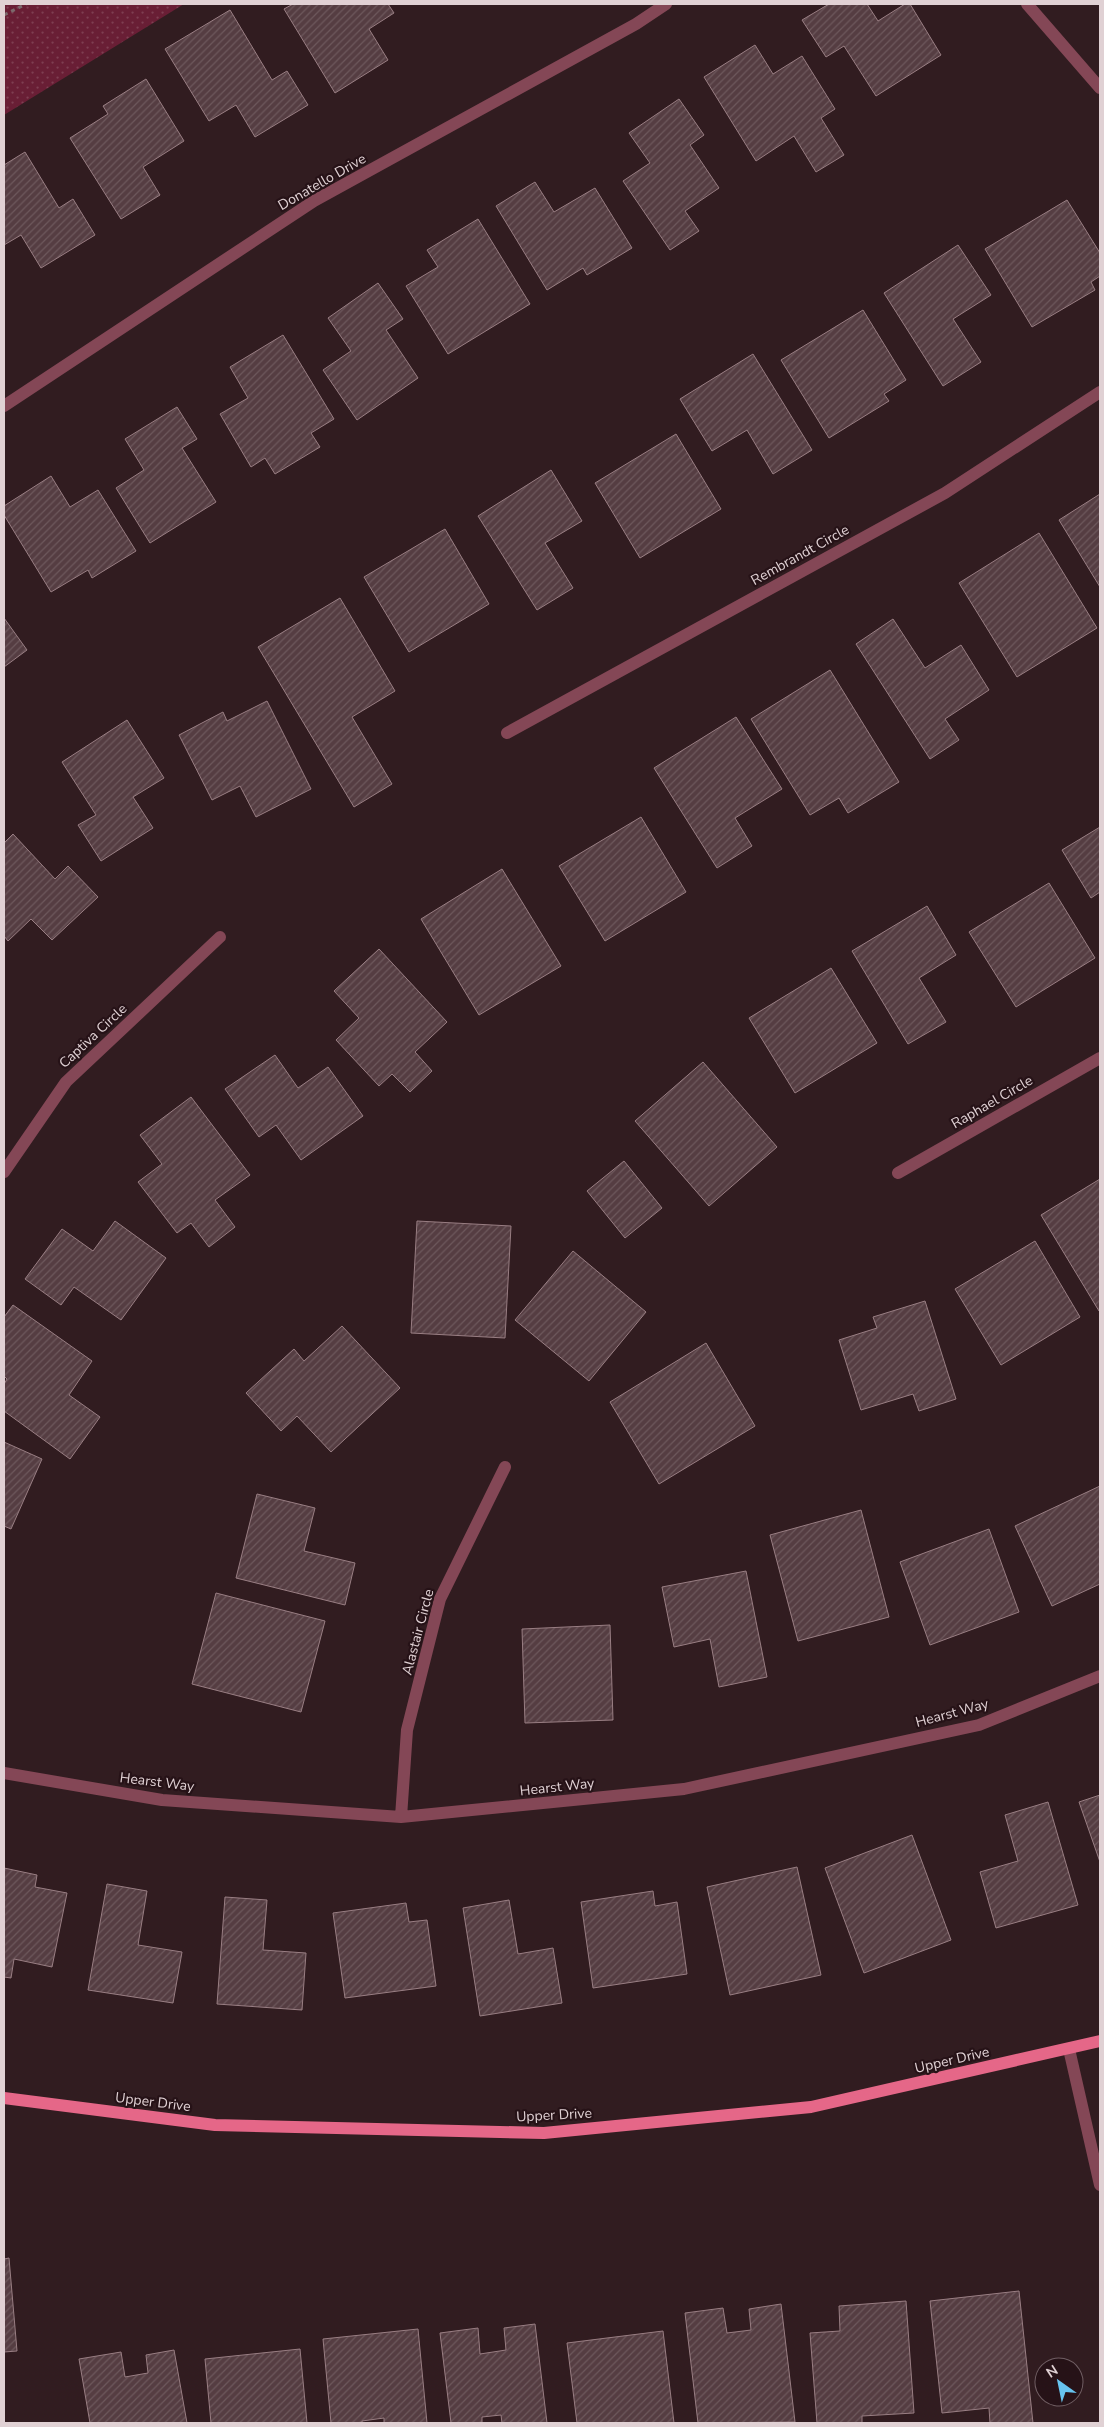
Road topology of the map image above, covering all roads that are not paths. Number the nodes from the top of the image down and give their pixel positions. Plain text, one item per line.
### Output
1 (666, 4) edge
2 (1027, 4) edge
3 (1100, 88) edge
4 (1100, 392) edge
5 (4, 406) edge
6 (506, 733) dead end
7 (220, 936) dead end
8 (1100, 1058) edge
9 (4, 1172) edge
10 (898, 1173) dead end
11 (505, 1467) dead end
12 (1100, 1676) edge
13 (4, 1773) edge
14 (401, 1818) junction
15 (1100, 2041) edge
16 (1070, 2049) junction
17 (4, 2098) edge
18 (1100, 2185) edge

1 - 5 street, Donatello Drive
2 - 3 street
4 - 6 street, Rembrandt Circle
7 - 9 street, Captiva Circle
8 - 10 street, Raphael Circle
11 - 14 street, Alastair Circle
12 - 14 street, Hearst Way
13 - 14 street, Hearst Way
15 - 16 main road, Upper Drive
16 - 17 main road, Upper Drive
16 - 18 street

